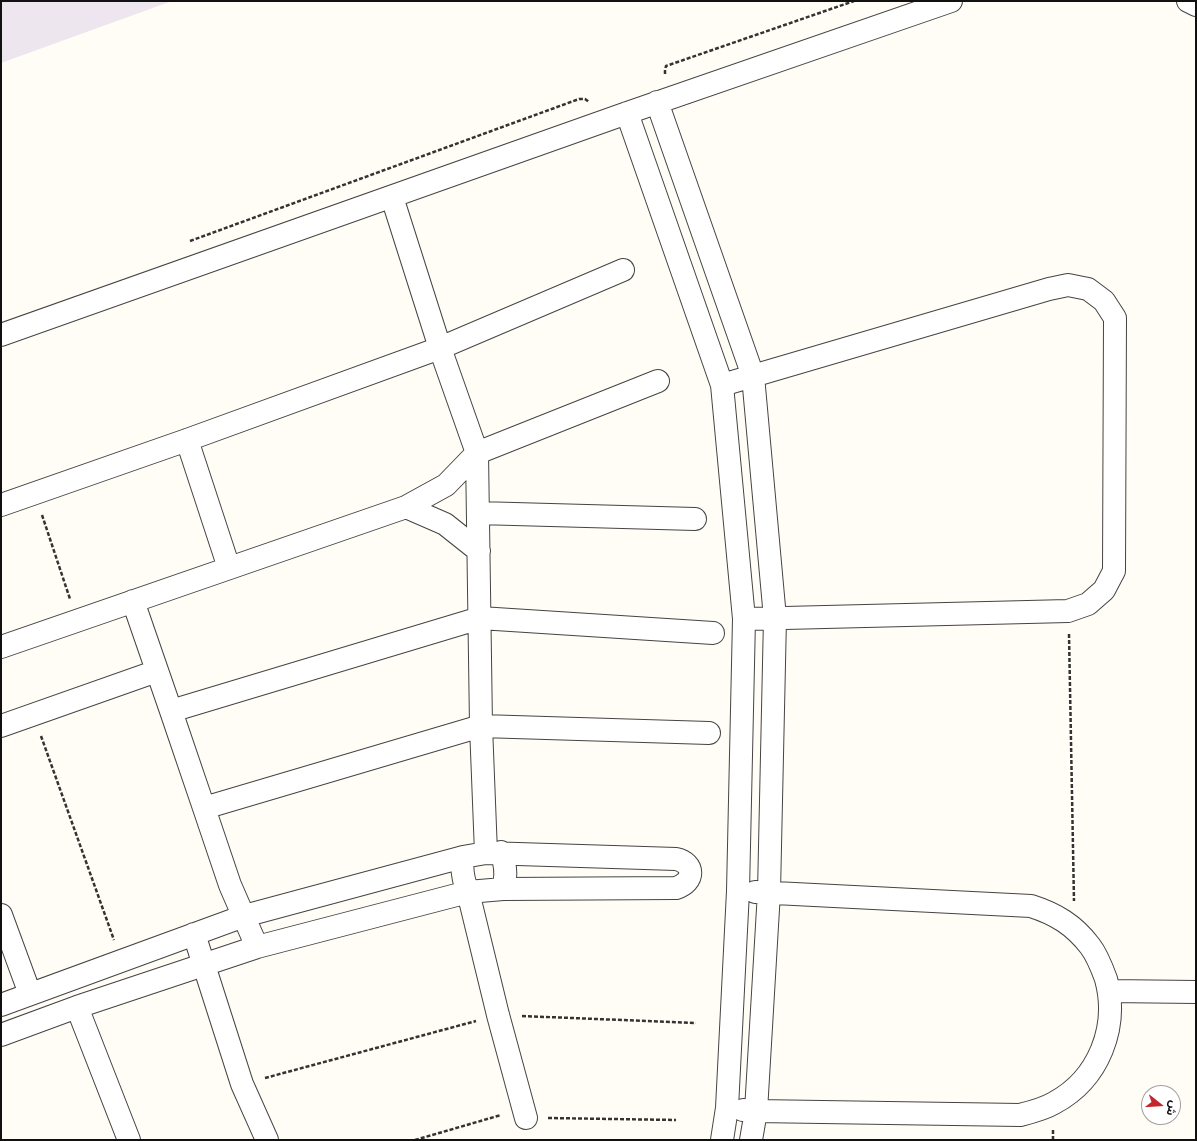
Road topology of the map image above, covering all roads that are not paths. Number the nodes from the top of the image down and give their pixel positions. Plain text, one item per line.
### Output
1 (951, 1) edge
2 (1188, 1) edge
3 (1196, 6) edge
4 (657, 102) junction
5 (627, 112) junction
6 (392, 197) junction
7 (624, 270) dead end
8 (1, 335) edge
9 (440, 348) junction
10 (753, 376) junction
11 (658, 381) dead end
12 (722, 385) junction
13 (188, 440) junction
14 (477, 453) junction
15 (1, 505) edge
16 (406, 507) junction
17 (478, 513) junction
18 (695, 519) dead end
19 (479, 551) junction
20 (229, 568) junction
21 (133, 601) junction
22 (480, 618) junction
23 (775, 618) junction
24 (744, 619) junction
25 (713, 633) dead end
26 (1, 647) edge
27 (157, 671) junction
28 (172, 711) junction
29 (1, 726) edge
30 (481, 726) junction
31 (709, 733) dead end
32 (204, 808) junction
33 (494, 852) junction
34 (463, 857) junction
35 (503, 889) junction
36 (738, 891) junction
37 (468, 892) junction
38 (769, 892) junction
39 (1, 915) edge
40 (244, 916) junction
41 (194, 934) junction
42 (257, 947) junction
43 (204, 965) junction
44 (1109, 991) junction
45 (1196, 992) edge
46 (30, 994) junction
47 (1, 1005) edge
48 (77, 1007) junction
49 (1, 1035) edge
50 (727, 1108) junction
51 (756, 1111) junction
52 (525, 1113) road end
53 (129, 1140) edge
54 (267, 1140) edge
55 (722, 1140) edge
56 (751, 1140) edge

1 - 4 street
2 - 3 street
4 - 5 street
4 - 10 street
5 - 6 street
5 - 12 street
6 - 8 street
6 - 9 street
7 - 9 street
9 - 13 street
9 - 14 street
10 - 12 street
10 - 23 street
10 - 23 street
11 - 14 street
12 - 24 street
13 - 15 street
13 - 20 street
14 - 16 street
14 - 17 street
16 - 19 street
16 - 20 street
17 - 18 street
17 - 19 street
19 - 22 street
20 - 21 street
21 - 26 street
21 - 27 street
22 - 25 street
22 - 28 street
22 - 30 street
23 - 24 street
23 - 38 street
24 - 36 street
27 - 28 street
27 - 29 street
28 - 32 street
30 - 31 street
30 - 32 street
30 - 33 street
32 - 40 street
33 - 34 street
33 - 35 street
33 - 35 street
34 - 37 street
34 - 40 street
35 - 37 street
36 - 38 street
36 - 50 street
37 - 42 street
37 - 52 street
38 - 44 street
38 - 51 street
39 - 46 street
40 - 41 street
40 - 42 street
41 - 43 street
41 - 46 street
42 - 43 street
43 - 48 street
43 - 54 street
44 - 45 street
44 - 51 street
46 - 47 street
48 - 49 street
48 - 53 street
50 - 51 street
50 - 55 street
51 - 56 street

